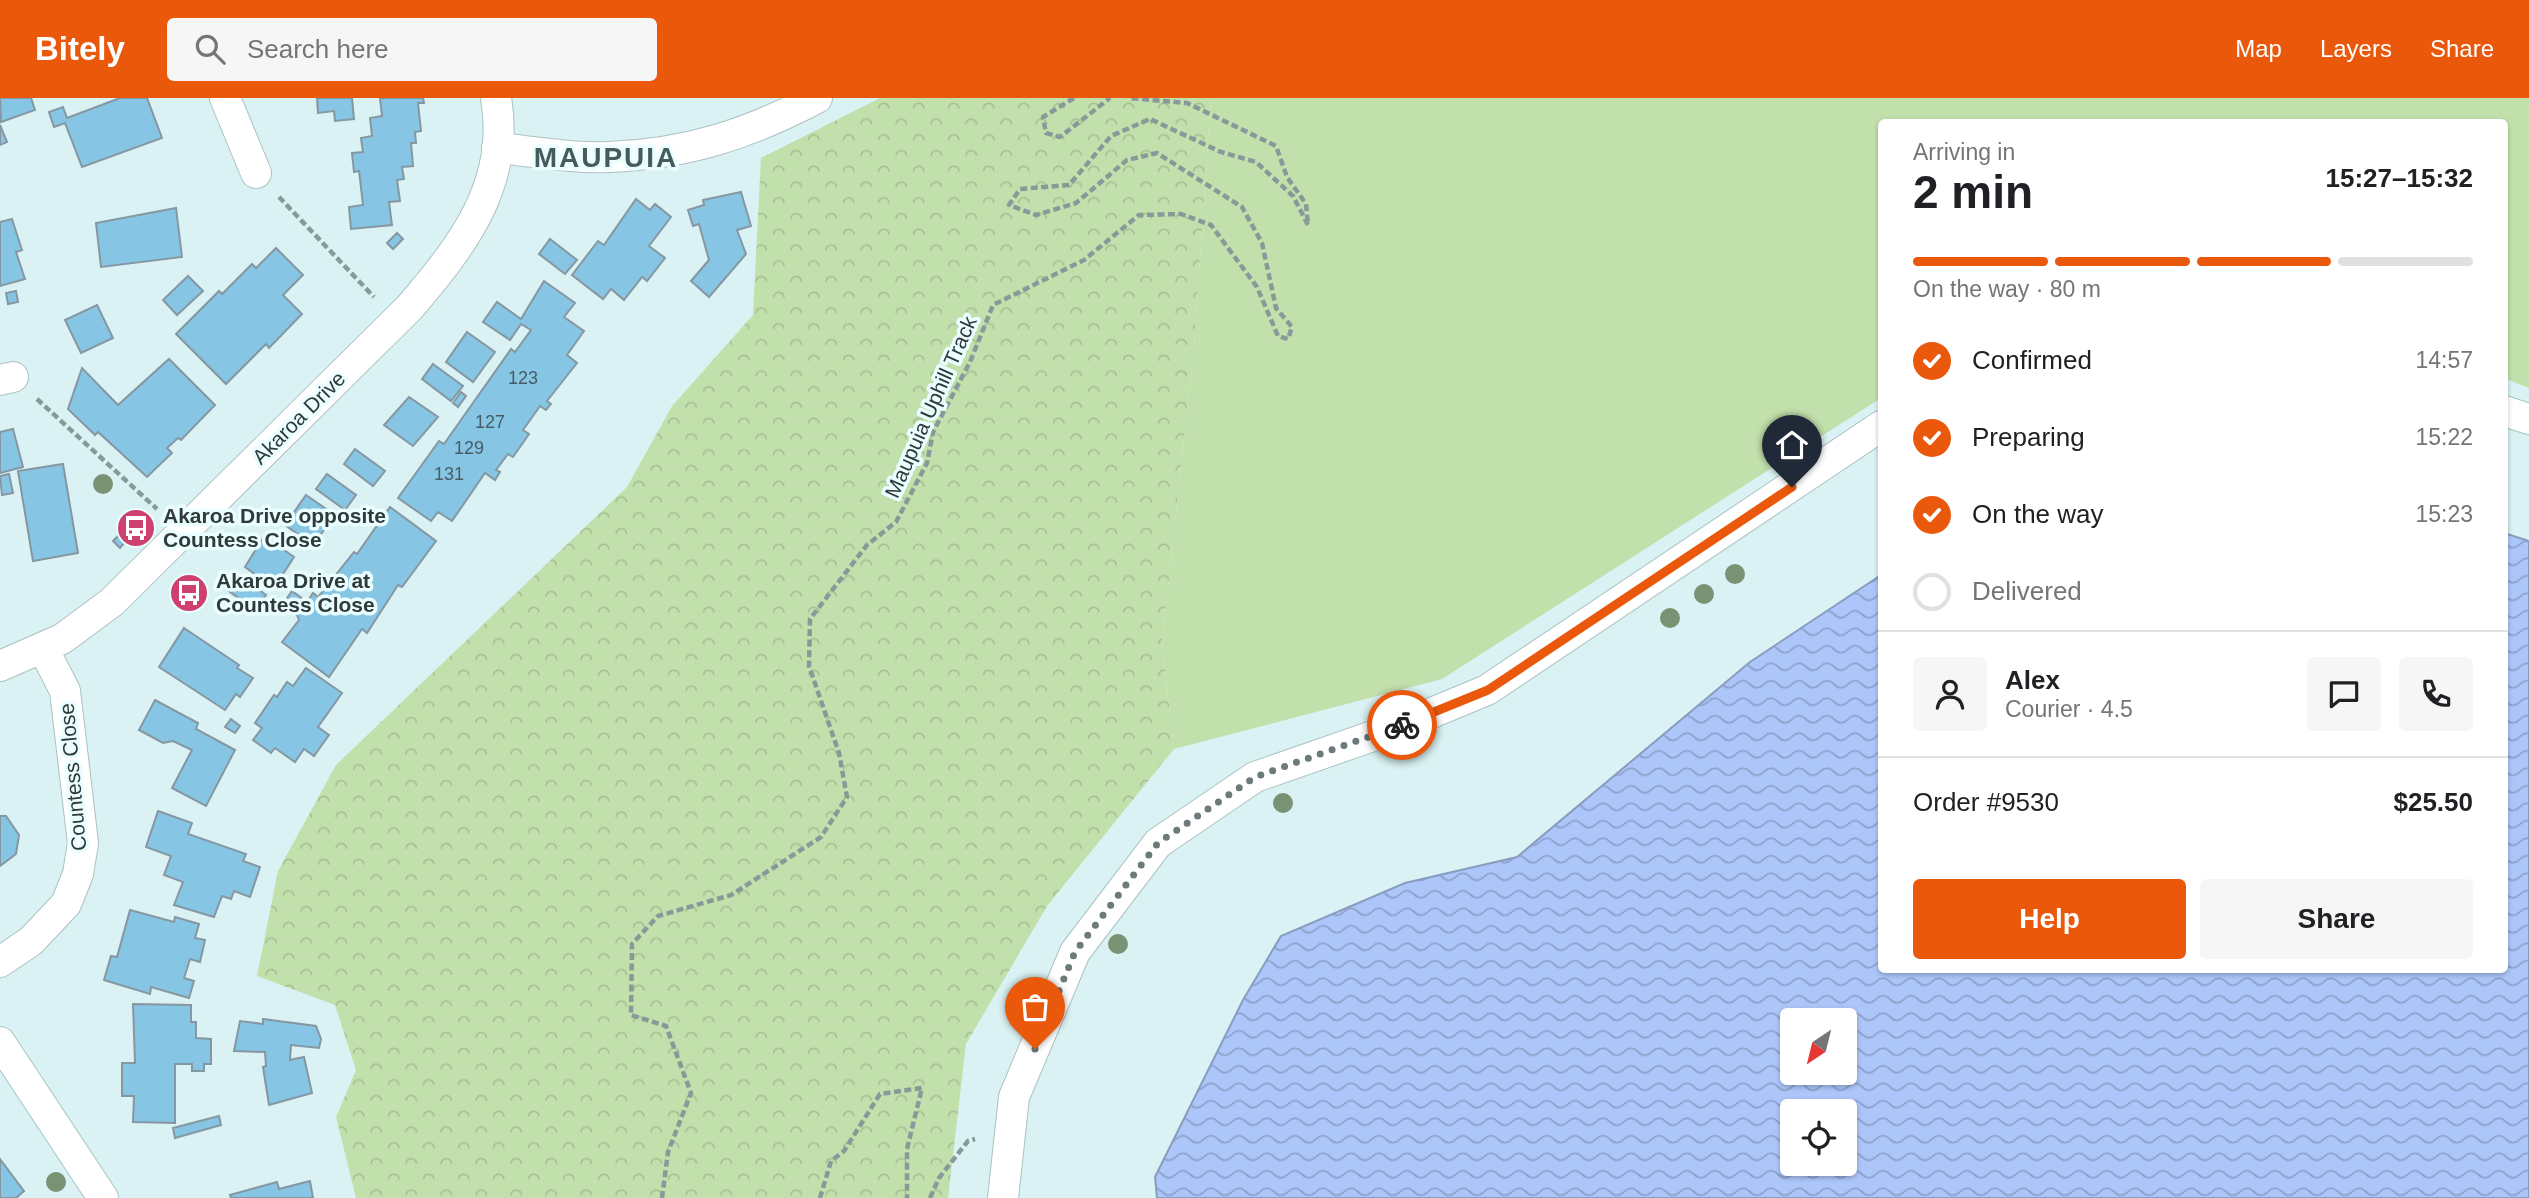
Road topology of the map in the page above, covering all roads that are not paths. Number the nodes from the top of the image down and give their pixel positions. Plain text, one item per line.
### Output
1 (225, 98) edge
2 (496, 98) edge
3 (817, 98) edge
4 (497, 148) junction
5 (256, 173) road end
6 (2508, 412) edge
7 (2529, 418) edge
8 (1878, 428) edge
9 (43, 648) junction
10 (0, 666) edge
11 (0, 962) edge
12 (0, 1042) edge
13 (103, 1198) edge
14 (1003, 1198) edge

1 - 5 street
2 - 4 street, Akaroa Drive
3 - 4 street
4 - 9 street, Akaroa Drive
6 - 7 street
8 - 14 street
9 - 10 street, Akaroa Drive
9 - 11 street, Countess Close
12 - 13 street

